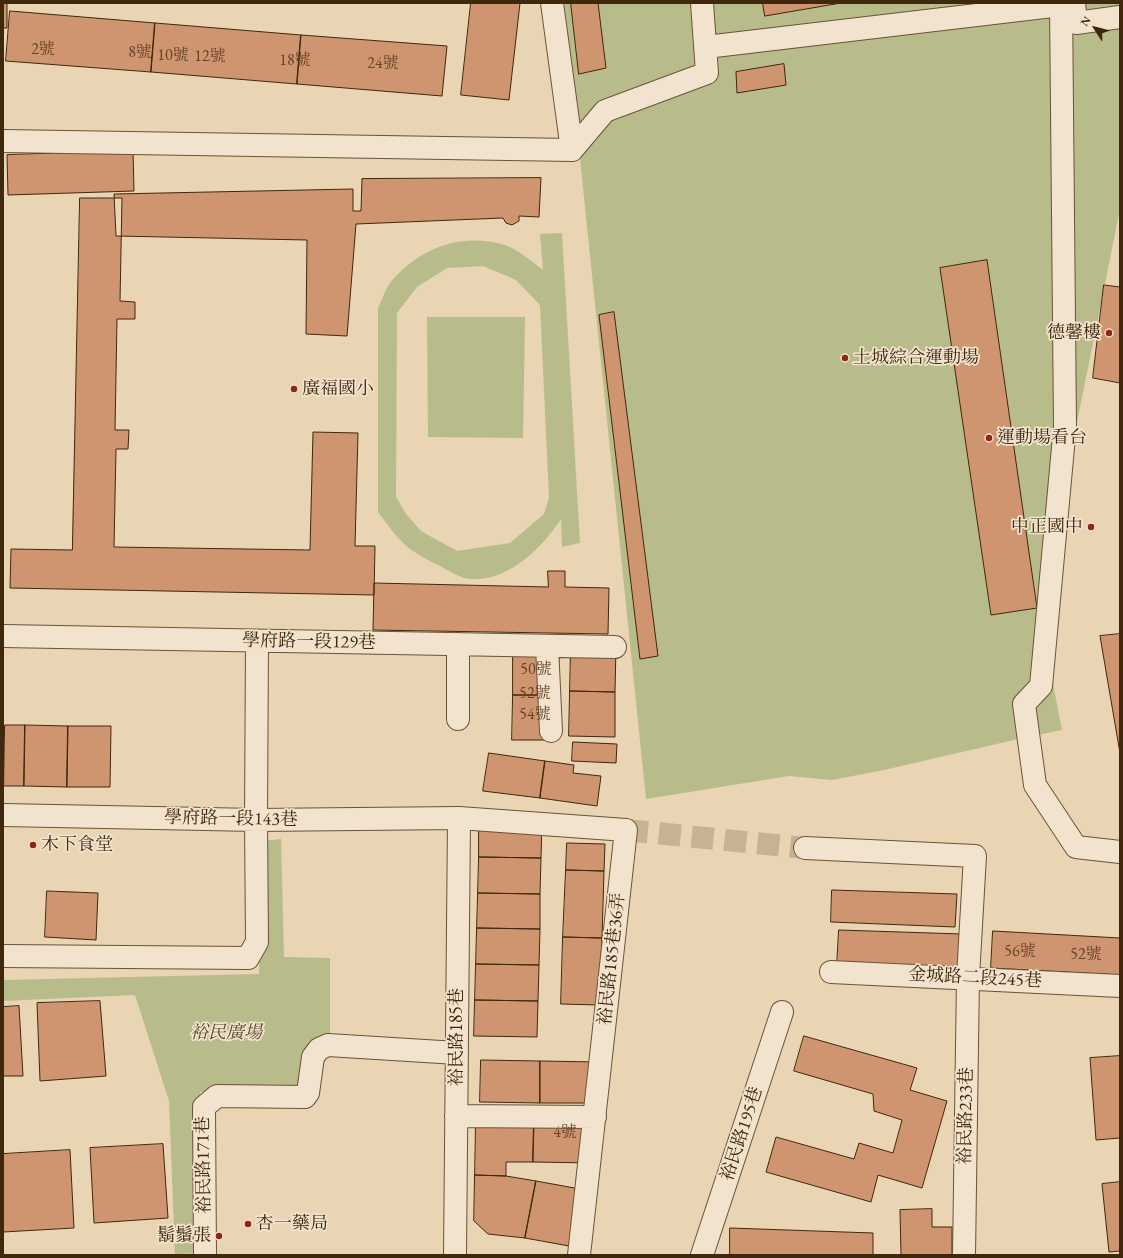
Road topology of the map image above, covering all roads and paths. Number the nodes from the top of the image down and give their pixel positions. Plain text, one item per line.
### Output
1 (552, 3) edge
2 (702, 3) edge
3 (1065, 4) edge
4 (1120, 17) edge
5 (706, 47) junction
6 (3, 141) edge
7 (572, 150) junction
8 (3, 636) edge
9 (257, 641) junction
10 (458, 644) junction
11 (547, 646) junction
12 (615, 647) dead end
13 (458, 720) dead end
14 (551, 731) dead end
15 (3, 815) edge
16 (459, 818) junction
17 (256, 820) junction
18 (805, 848) tunnel mouth
19 (1120, 852) edge
20 (3, 956) edge
21 (830, 972) dead end
22 (968, 978) junction
23 (1120, 986) edge
24 (782, 1012) dead end
25 (457, 1053) junction
26 (456, 1116) junction
27 (595, 1116) junction
28 (205, 1255) edge
29 (455, 1255) edge
30 (579, 1255) edge
31 (702, 1255) edge
32 (964, 1255) edge

1 - 7 street
2 - 5 street
3 - 4 street
3 - 5 street
3 - 19 street
5 - 7 street
6 - 7 street
8 - 9 street, 學府路一段129巷
9 - 10 street, 學府路一段129巷
9 - 17 street
10 - 11 street, 學府路一段129巷
10 - 13 street
11 - 12 street, 學府路一段129巷
11 - 14 street
15 - 17 street, 學府路一段143巷
16 - 17 street, 學府路一段143巷
16 - 25 street, 裕民路185巷
16 - 27 street, 裕民路185巷36弄
17 - 20 street
18 - 22 street, 裕民路233巷
21 - 22 street, 金城路二段245巷
22 - 23 street, 金城路二段245巷
22 - 32 street, 裕民路233巷
24 - 31 street, 裕民路195巷
25 - 26 street, 裕民路185巷
25 - 28 street, 裕民路171巷
26 - 27 street
26 - 29 street, 裕民路185巷
27 - 30 street, 裕民路185巷36弄

